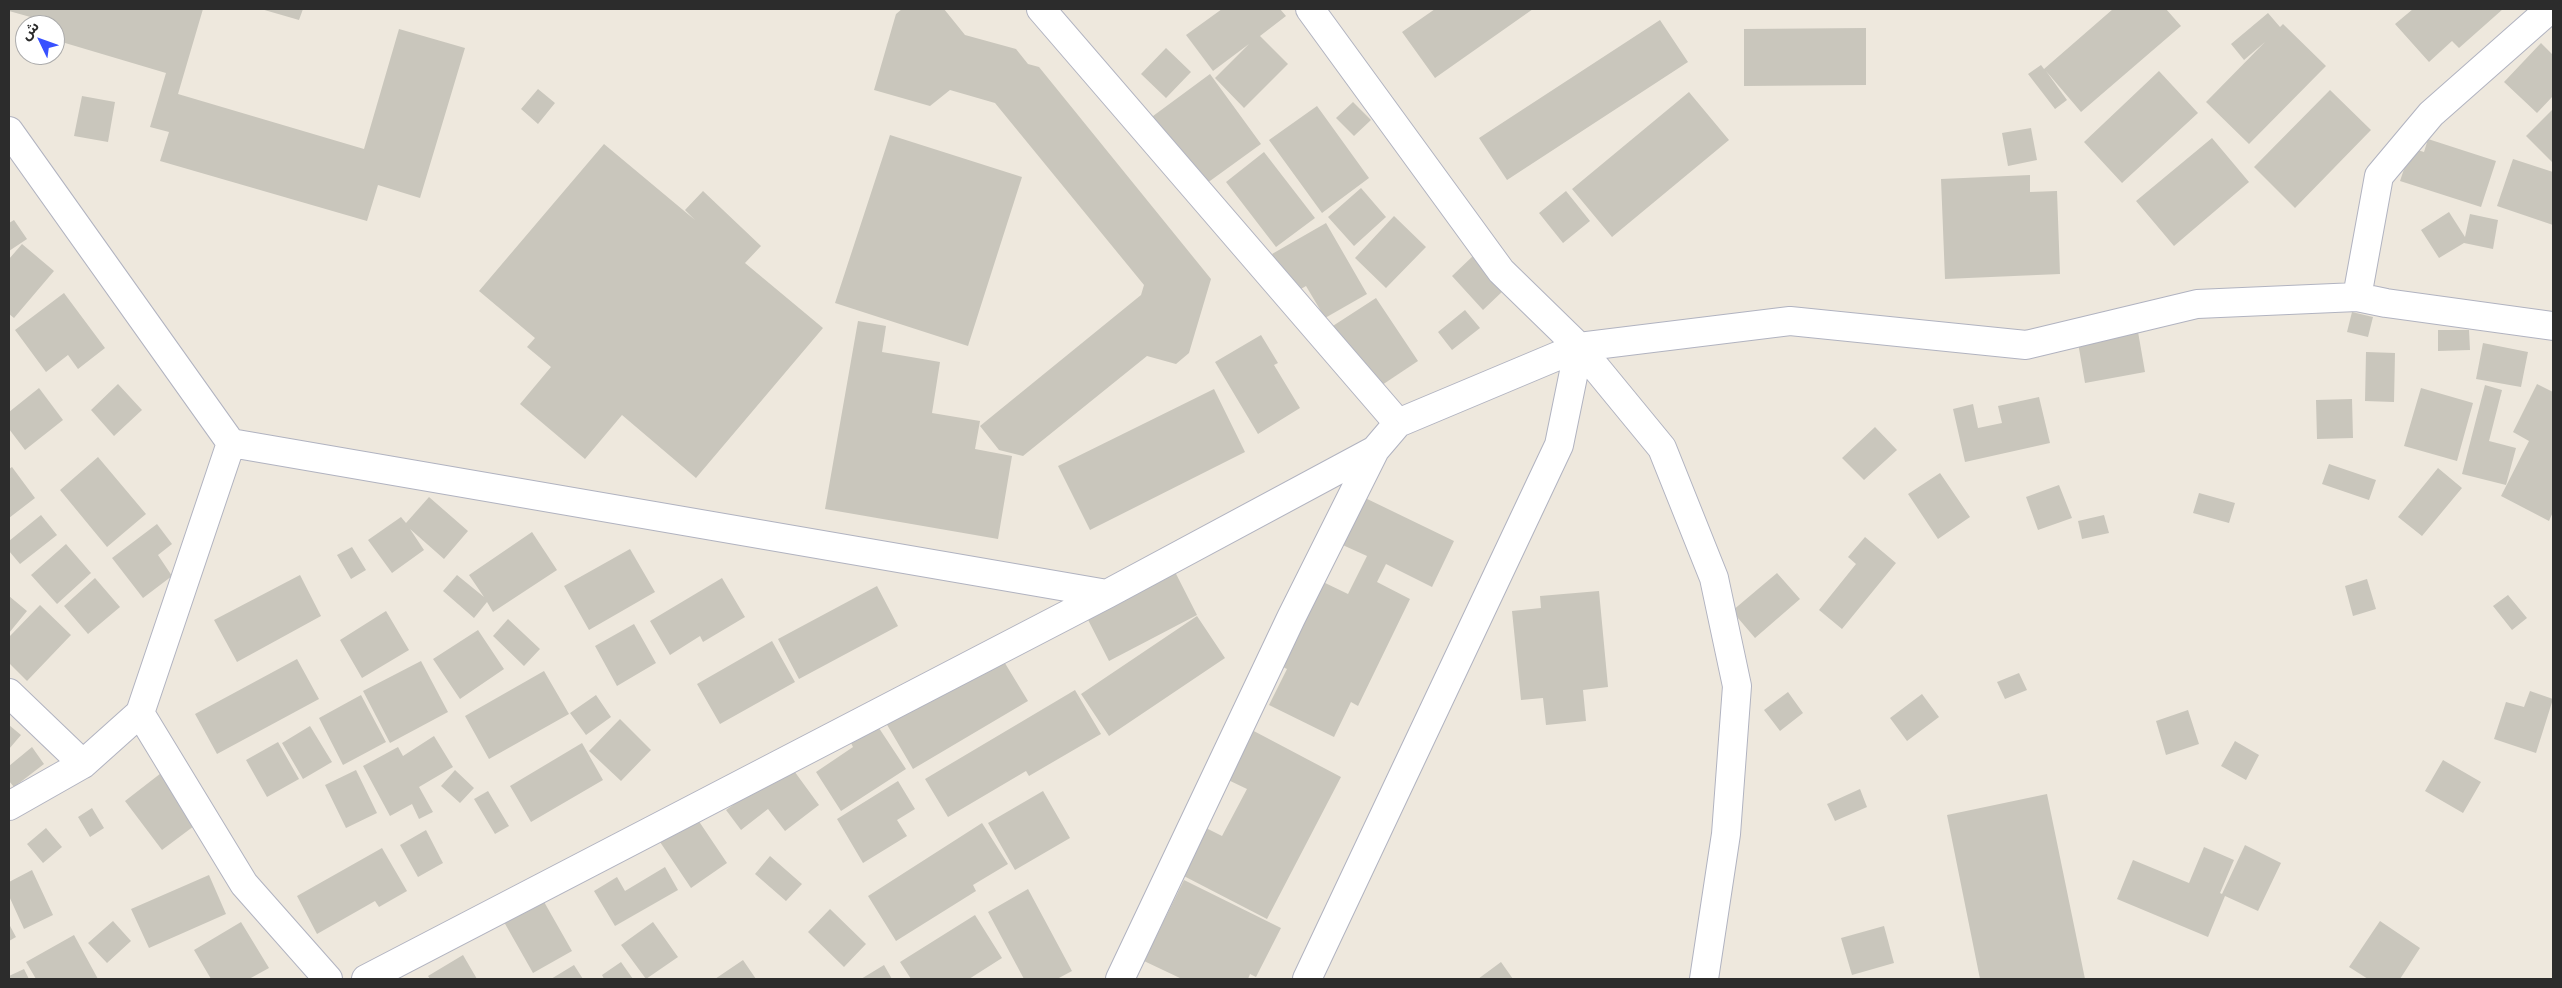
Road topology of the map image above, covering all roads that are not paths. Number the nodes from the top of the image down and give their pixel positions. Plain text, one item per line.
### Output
1 (1041, 9) edge
2 (1310, 9) edge
3 (2550, 9) edge
4 (9, 131) edge
5 (2358, 297) junction
6 (2553, 326) edge
7 (1579, 346) junction
8 (1398, 423) junction
9 (231, 442) junction
10 (1375, 450) junction
11 (1107, 594) junction
12 (9, 693) edge
13 (140, 713) junction
14 (83, 764) junction
15 (9, 806) edge
16 (328, 979) edge
17 (366, 979) edge
18 (1120, 979) edge
19 (1307, 979) edge
20 (1704, 979) edge

1 - 8 street
2 - 7 street
3 - 5 street
4 - 9 street
5 - 6 street
5 - 7 street
7 - 8 street
7 - 19 street
7 - 20 street
8 - 10 street
9 - 11 street
9 - 13 street
10 - 11 street
10 - 18 street
11 - 17 street
12 - 14 street
13 - 14 street
13 - 16 street
14 - 15 street

